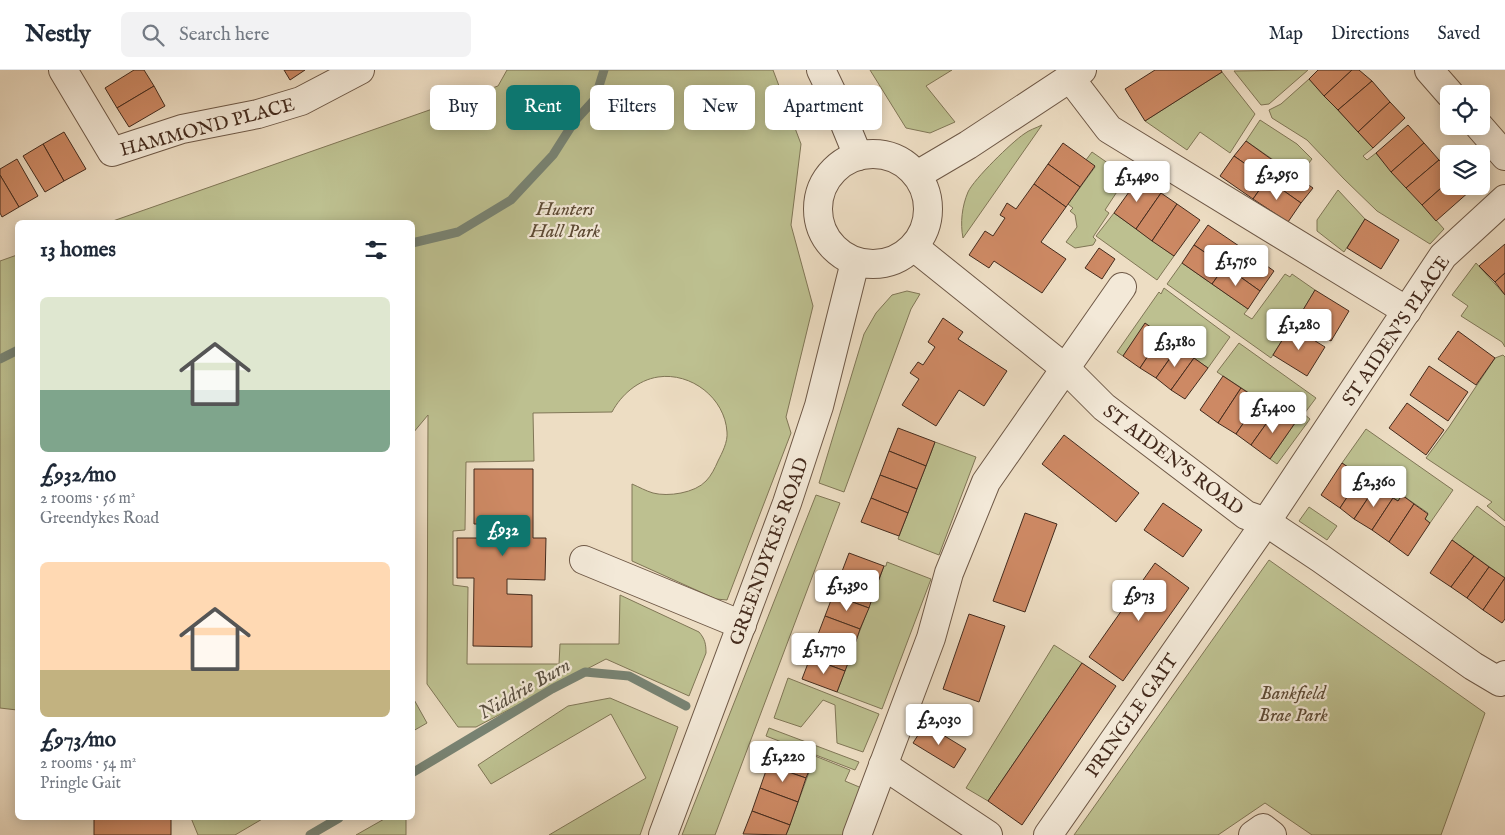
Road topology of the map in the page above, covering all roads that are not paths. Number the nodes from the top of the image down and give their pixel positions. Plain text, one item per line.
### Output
1 (63, 70) edge
2 (360, 70) edge
3 (821, 70) edge
4 (1429, 70) edge
5 (1076, 74) edge
6 (1442, 85) edge
7 (1487, 135) edge
8 (858, 156) junction
9 (1505, 156) edge
10 (917, 175) junction
11 (1505, 200) edge
12 (914, 247) junction
13 (855, 262) junction
14 (1122, 287) dead end
15 (1407, 310) junction
16 (1066, 369) junction
17 (1266, 522) junction
18 (584, 560) dead end
19 (742, 624) junction
20 (1502, 679) edge
21 (883, 766) junction
22 (663, 835) edge
23 (857, 835) edge
24 (988, 835) edge
25 (1048, 835) edge

1 - 2 street, HAMMOND PLACE
3 - 8 street
4 - 6 street
5 - 10 street
5 - 15 street
7 - 9 street
8 - 10 street
8 - 13 street
10 - 12 street
11 - 15 street, ST AIDEN'S PLACE
12 - 13 street
12 - 16 street, ST AIDEN'S ROAD
13 - 19 street, GREENDYKES ROAD
14 - 16 street
15 - 17 street, ST AIDEN'S PLACE
16 - 17 street, ST AIDEN'S ROAD
16 - 21 street
17 - 20 street, ST AIDEN'S ROAD
17 - 25 street, PRINGLE GAIT
18 - 19 street
19 - 22 street, GREENDYKES ROAD
21 - 23 street
21 - 24 street

